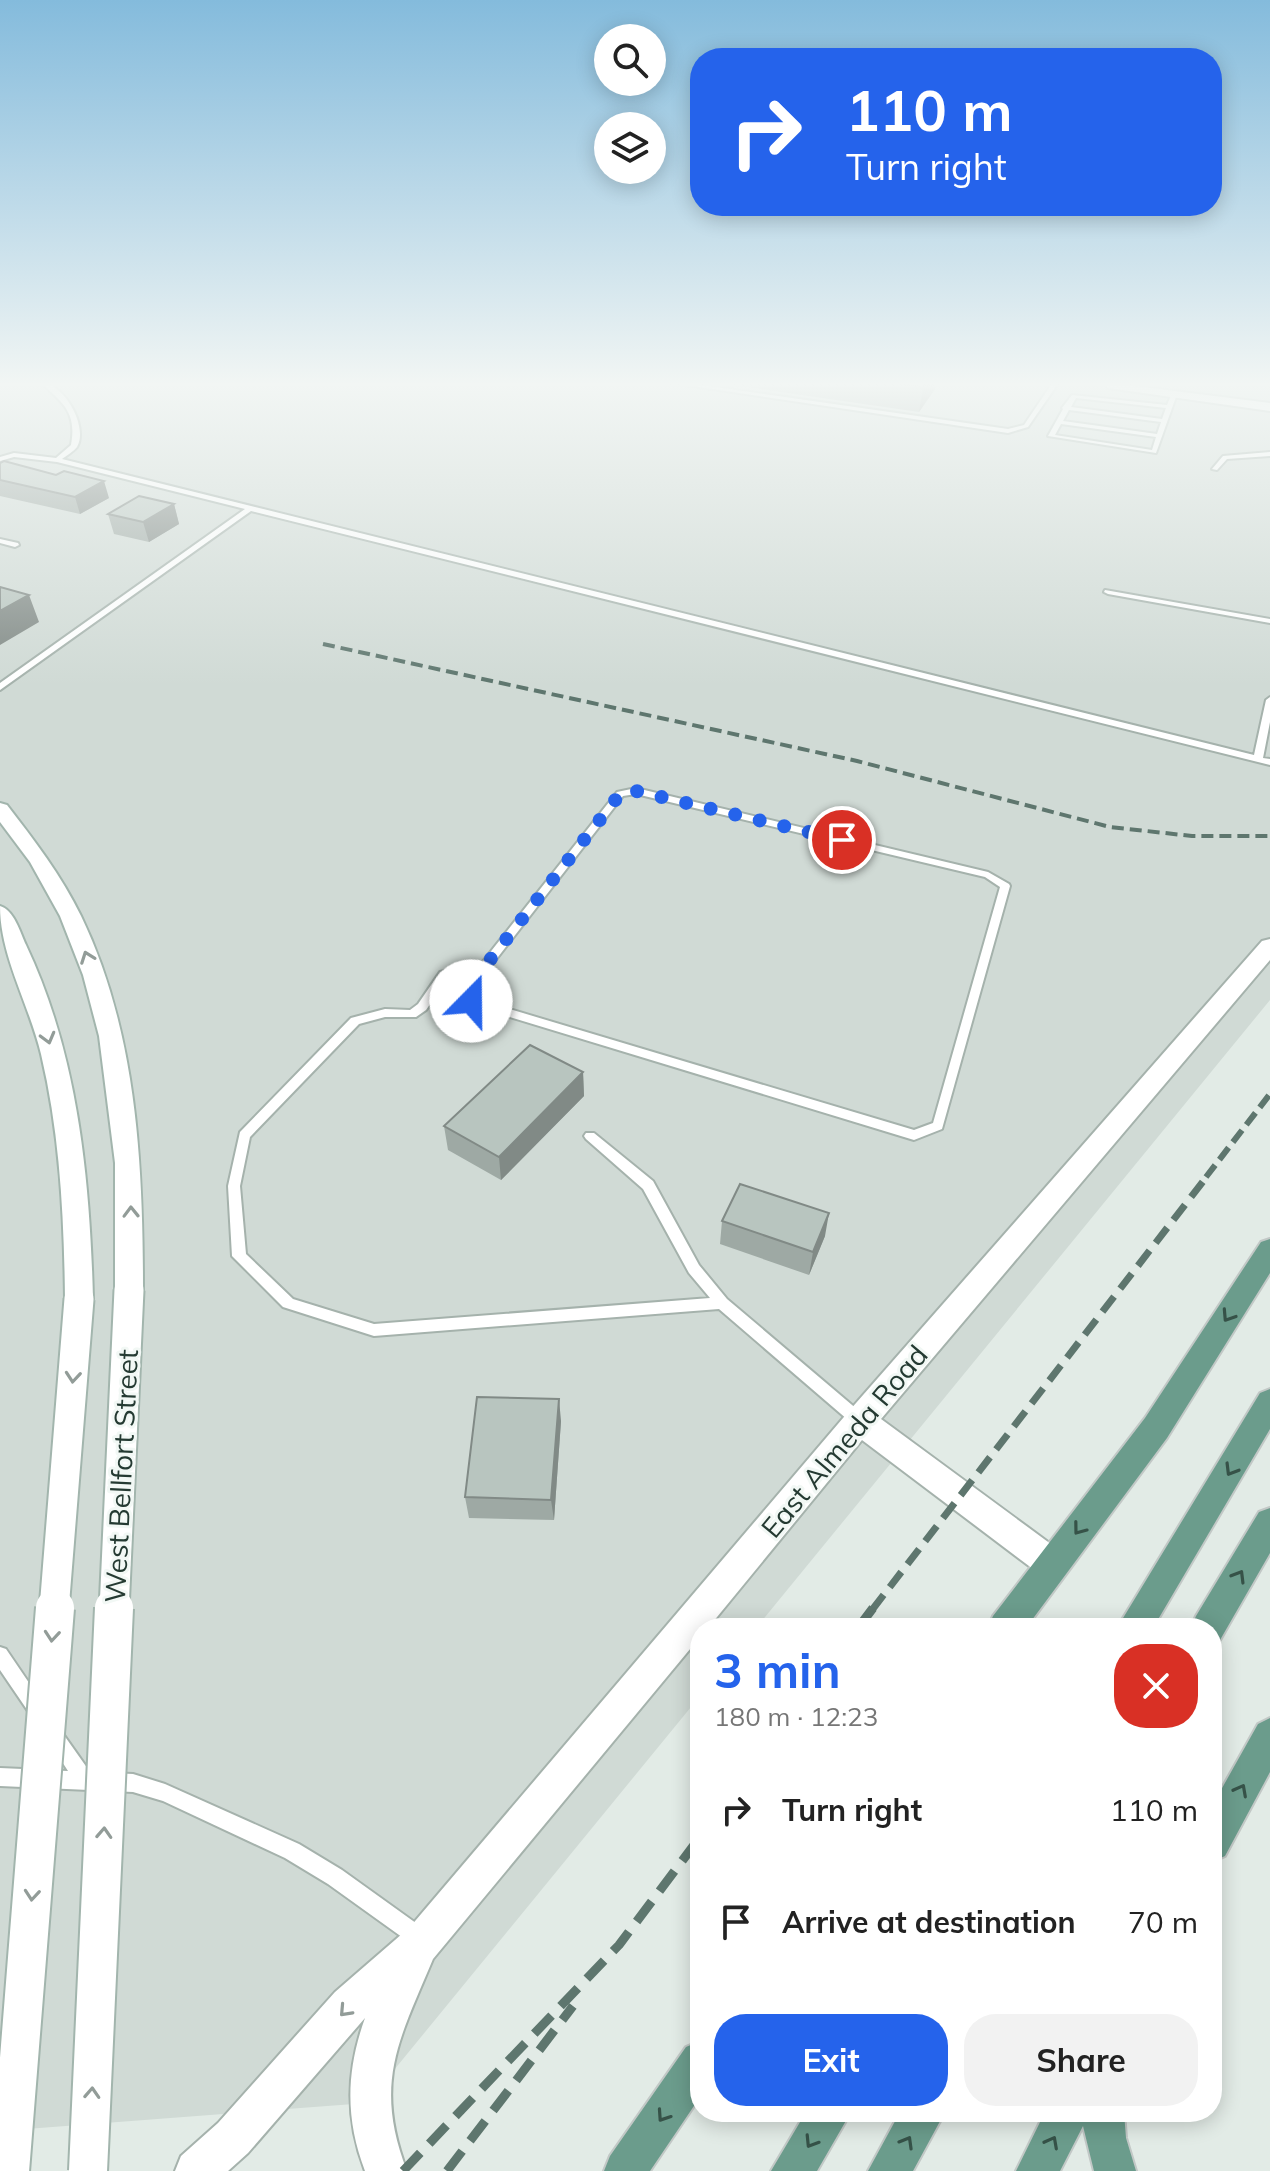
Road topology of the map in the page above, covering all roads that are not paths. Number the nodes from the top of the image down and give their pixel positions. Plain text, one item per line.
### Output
1 (148, 483) edge
2 (249, 509) junction
3 (0, 541) edge
4 (15, 545) dead end
5 (1108, 592) dead end
6 (1270, 621) edge
7 (0, 687) edge
8 (1270, 700) edge
9 (1258, 760) junction
10 (1270, 762) edge
11 (0, 809) edge
12 (0, 913) edge
13 (1270, 946) edge
14 (475, 978) junction
15 (590, 1136) dead end
16 (1270, 1250) edge
17 (722, 1303) junction
18 (1270, 1402) edge
19 (860, 1421) junction
20 (1270, 1523) edge
21 (1052, 1564) junction
22 (695, 1618) edge
23 (1012, 1618) edge
24 (1140, 1618) edge
25 (1214, 1618) edge
26 (690, 1624) edge
27 (0, 1655) edge
28 (1270, 1736) edge
29 (0, 1777) edge
30 (85, 1781) junction
31 (1222, 1825) edge
32 (424, 1941) junction
33 (690, 2076) edge
34 (824, 2122) edge
35 (918, 2122) edge
36 (1063, 2122) edge
37 (1104, 2122) edge
38 (10, 2171) edge
39 (88, 2171) edge
40 (196, 2171) edge
41 (386, 2171) edge
42 (625, 2171) edge
43 (792, 2171) edge
44 (889, 2171) edge
45 (1037, 2171) edge
46 (1115, 2171) edge

1 - 2 lane
2 - 7 lane
2 - 9 lane
3 - 4 lane
5 - 6 lane
8 - 9 lane
9 - 10 lane
39 -> 11 main road, West Bellfort Street, bridge
12 -> 38 main road, West Bellfort Street, bridge
13 - 19 main road, East Almeda Road
14 - 14 lane
14 - 17 lane
15 - 17 lane
16 -> 21 main road
17 - 19 lane
18 -> 24 main road
19 - 21 main road
19 - 22 main road, East Almeda Road
25 -> 20 main road
21 - 23 main road
26 - 32 main road, East Almeda Road
27 - 30 lane
31 -> 28 main road
29 - 30 lane
30 - 32 lane
32 -> 40 main road, East Almeda Road
32 - 41 main road, East Almeda Road
33 -> 42 main road
34 -> 43 main road
44 -> 35 main road
45 -> 36 main road
37 - 46 main road

